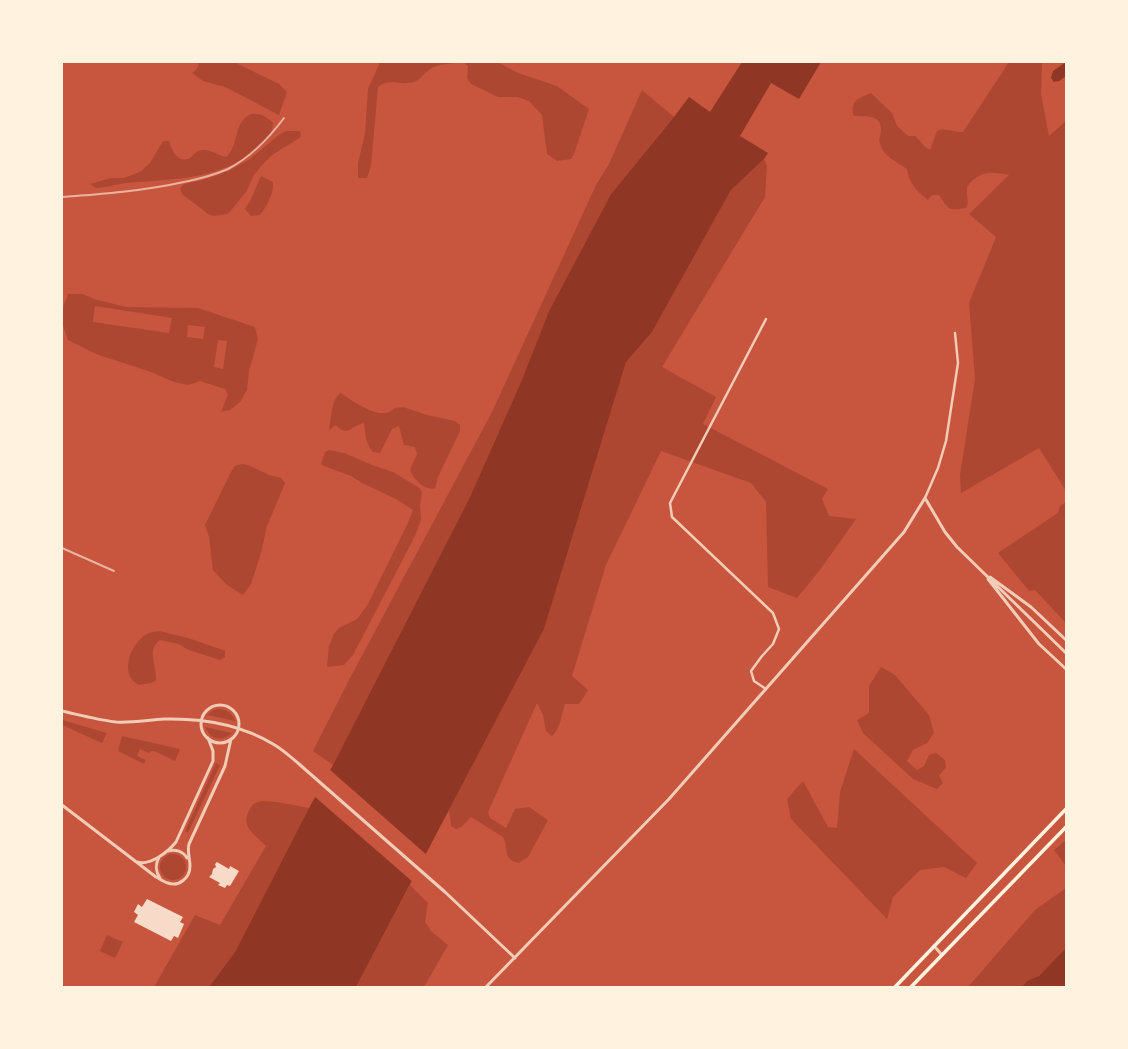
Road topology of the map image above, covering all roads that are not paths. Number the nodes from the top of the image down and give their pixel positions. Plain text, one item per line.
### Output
1 (766, 319) dead end
2 (955, 333) dead end
3 (925, 498) junction
4 (980, 570) junction
5 (1066, 640) edge
6 (1066, 653) edge
7 (1066, 669) edge
8 (767, 689) junction
9 (62, 710) edge
10 (201, 721) junction
11 (238, 728) junction
12 (208, 738) junction
13 (231, 739) junction
14 (62, 806) edge
15 (1066, 809) edge
16 (1066, 827) edge
17 (166, 851) junction
18 (161, 854) junction
19 (188, 859) junction
20 (135, 862) junction
21 (163, 881) junction
22 (934, 946) junction
23 (942, 955) junction
24 (515, 958) junction
25 (486, 987) edge
26 (895, 987) edge
27 (911, 987) edge

1 - 8 street
2 - 3 street
3 - 4 street
3 - 8 street
4 - 5 street
4 - 6 street
4 - 7 street
8 - 24 street
9 - 10 street
10 - 11 street
10 - 11 street
10 - 12 street
11 - 13 street
11 - 24 street
12 - 13 street
12 - 17 street
13 - 19 street
14 - 20 street
15 - 22 main road
16 - 23 main road
17 - 18 street
17 - 19 street
18 - 20 street
18 - 21 street
19 - 21 street
20 - 21 street
22 - 23 street
22 - 26 main road
23 - 27 main road
24 - 25 street

